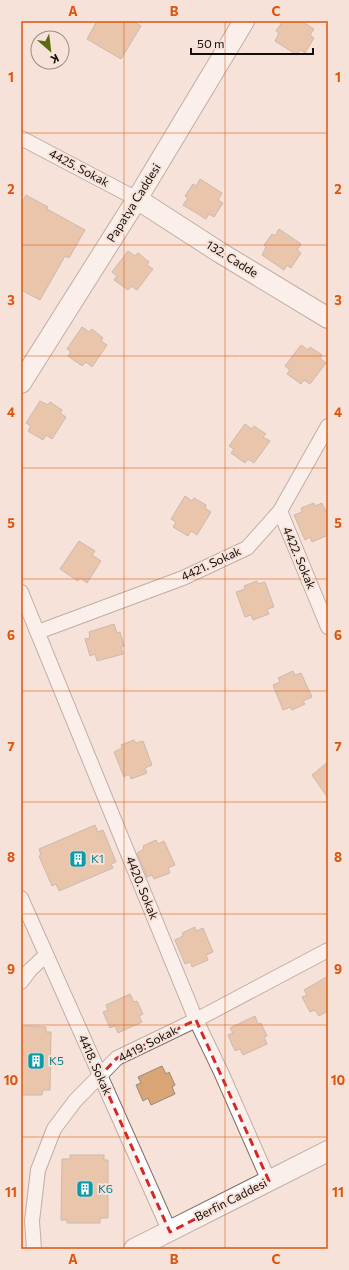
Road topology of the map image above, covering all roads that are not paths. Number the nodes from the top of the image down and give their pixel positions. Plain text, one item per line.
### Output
1 (244, 21) edge
2 (21, 138) edge
3 (137, 199) junction
4 (328, 318) edge
5 (21, 383) edge
6 (328, 426) edge
7 (280, 511) junction
8 (21, 592) edge
9 (328, 627) edge
10 (38, 632) junction
11 (21, 898) edge
12 (328, 950) edge
13 (46, 955) junction
14 (21, 982) edge
15 (196, 1020) junction
16 (100, 1076) junction
17 (328, 1151) edge
18 (269, 1181) junction
19 (170, 1232) junction
20 (34, 1249) edge
21 (134, 1249) edge

1 - 3 street, Papatya Caddesi
2 - 3 street, 4425. Sokak
3 - 4 street, 132. Cadde
3 - 5 street, Papatya Caddesi
6 - 7 street, 4421. Sokak
7 - 9 street, 4422. Sokak
7 - 10 street, 4421. Sokak
8 - 10 street, 4420. Sokak
10 - 15 street, 4420. Sokak
11 - 13 street, 4418. Sokak
12 - 15 street, 4419. Sokak
13 - 14 street
13 - 16 street, 4418. Sokak
15 - 16 street, 4419. Sokak
15 - 18 street, 4420. Sokak
16 - 19 street, 4418. Sokak
16 - 20 street, 4419. Sokak
17 - 18 street, Berfin Caddesi
18 - 19 street, Berfin Caddesi
19 - 21 street, Berfin Caddesi

